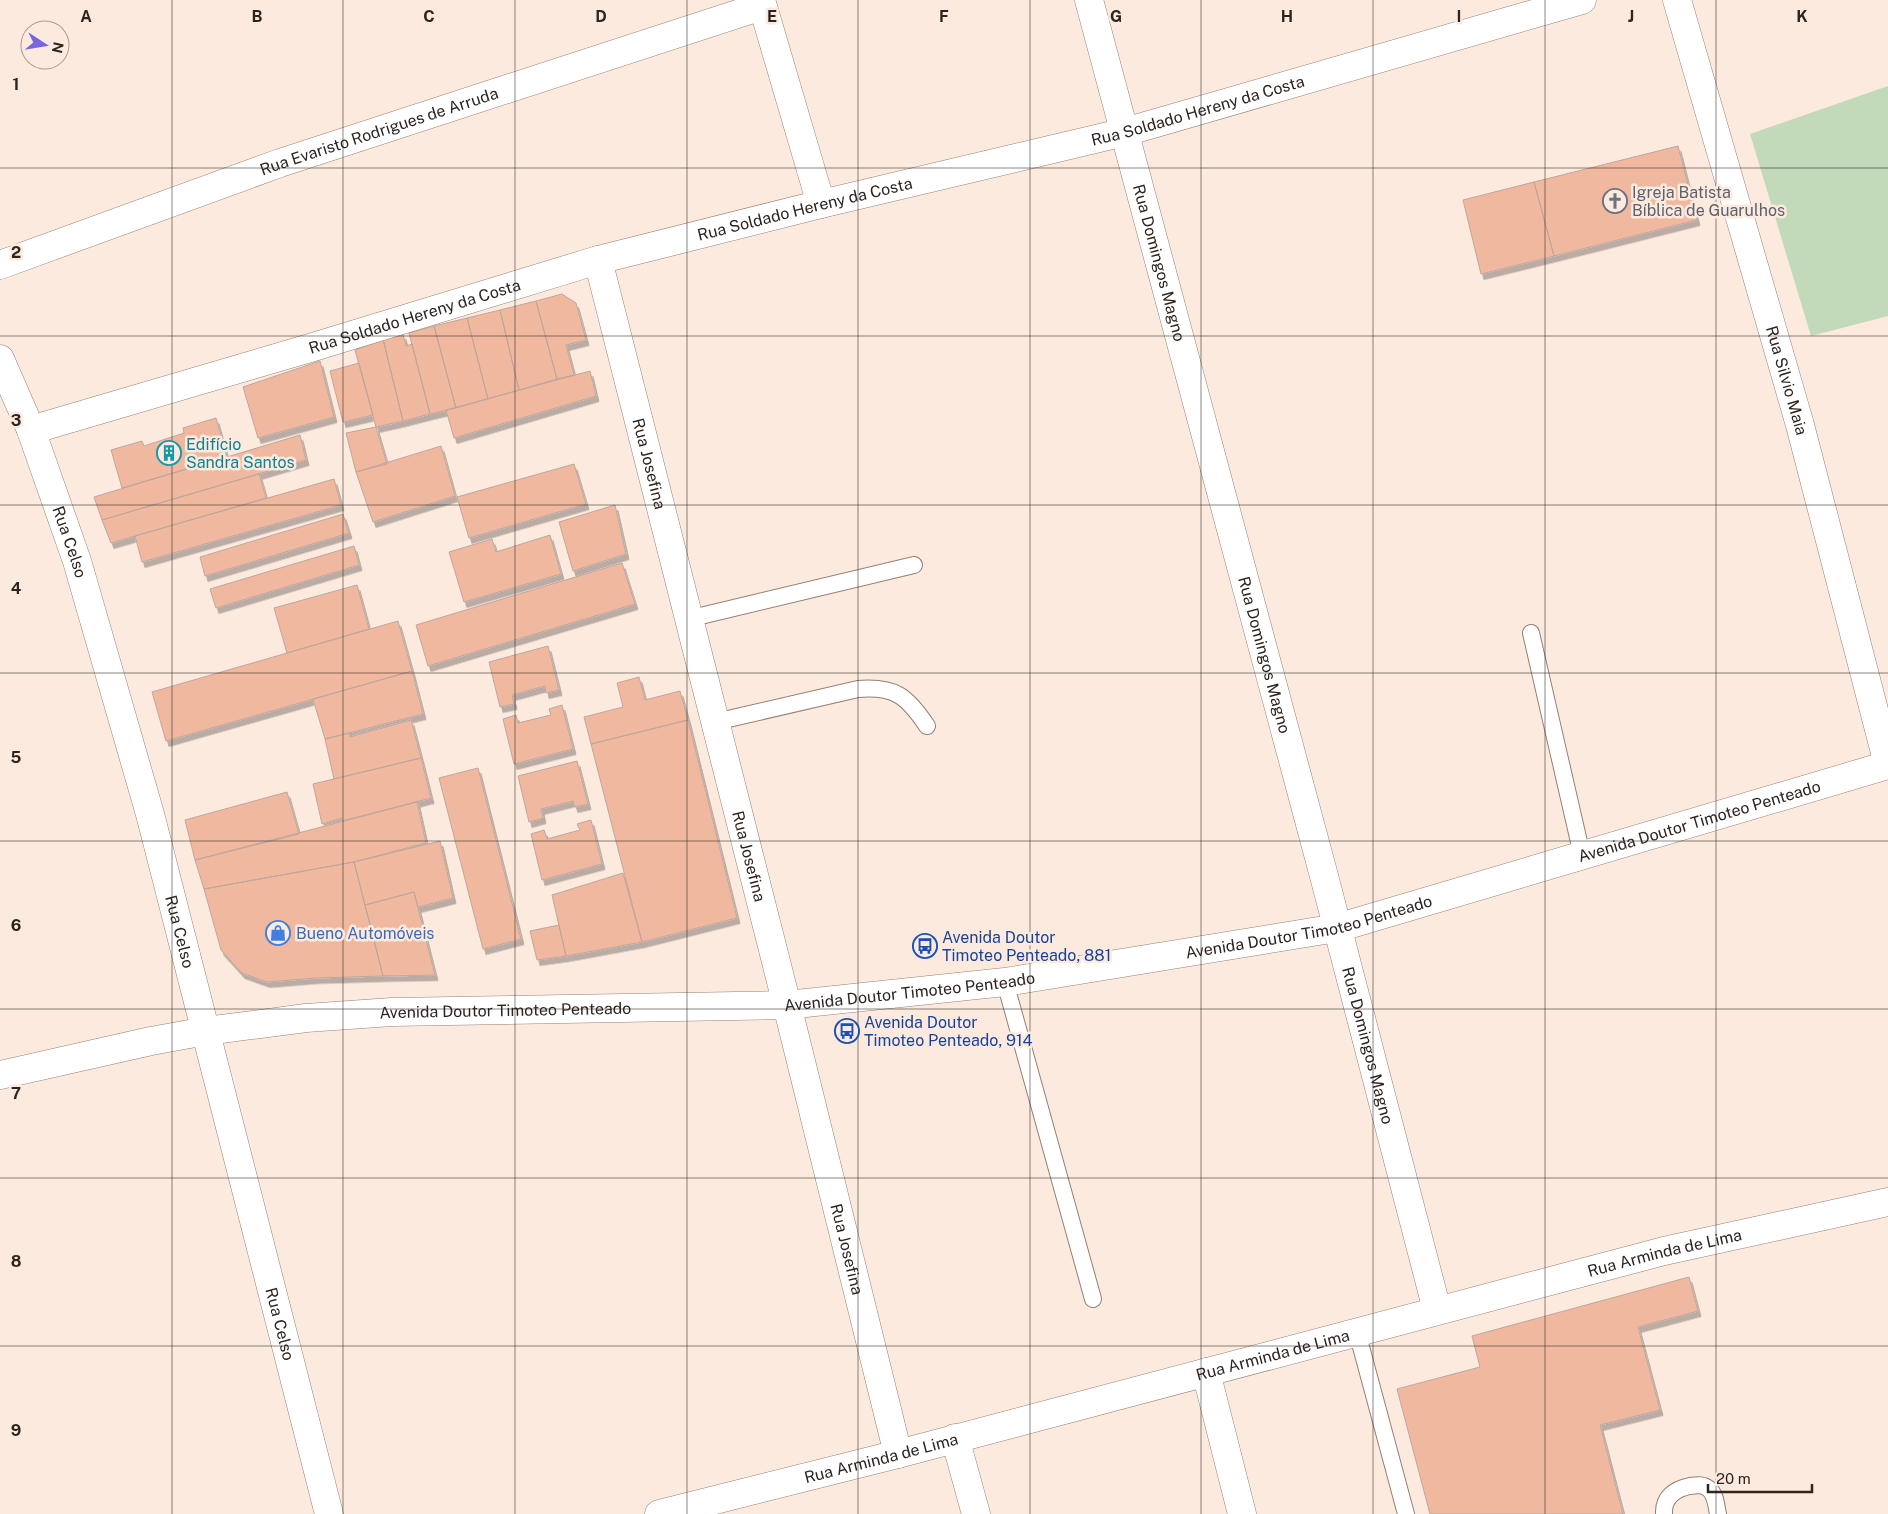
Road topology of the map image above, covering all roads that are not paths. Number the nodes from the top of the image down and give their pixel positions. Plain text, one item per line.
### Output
1 (1090, 0) edge
2 (1582, 0) edge
3 (1677, 0) edge
4 (762, 3) edge
5 (1124, 132) junction
6 (821, 204) junction
7 (598, 260) junction
8 (0, 265) edge
9 (0, 359) edge
10 (31, 430) junction
11 (914, 565) dead end
12 (688, 619) junction
13 (1531, 633) dead end
14 (715, 722) junction
15 (927, 726) dead end
16 (1888, 765) edge
17 (1582, 855) junction
18 (1337, 928) junction
19 (1005, 982) junction
20 (787, 1005) junction
21 (206, 1031) junction
22 (0, 1074) edge
23 (1888, 1202) edge
24 (1093, 1299) dead end
25 (1437, 1310) junction
26 (1357, 1332) junction
27 (1206, 1372) junction
28 (956, 1438) junction
29 (898, 1454) junction
30 (330, 1514) edge
31 (659, 1514) edge
32 (976, 1514) edge
33 (1242, 1514) edge
34 (1406, 1514) edge
35 (1664, 1514) edge
36 (1718, 1514) edge

1 - 5 street, Rua Domingos Magno
2 - 5 street, Rua Soldado Hereny da Costa
3 - 16 street, Rua Silvio Maia
4 - 6 street
4 - 8 street, Rua Evaristo Rodrigues de Arruda
5 - 6 street, Rua Soldado Hereny da Costa
5 - 18 street, Rua Domingos Magno
6 - 7 street, Rua Soldado Hereny da Costa
7 - 10 street, Rua Soldado Hereny da Costa
7 - 12 street, Rua Josefina
9 - 10 street, Rua Celso
10 - 21 street, Rua Celso
11 - 12 lane
12 - 14 street, Rua Josefina
13 - 17 lane
14 - 15 lane
14 - 20 street, Rua Josefina
16 - 17 street, Avenida Doutor Timoteo Penteado
17 - 18 street, Avenida Doutor Timoteo Penteado
18 - 19 street, Avenida Doutor Timoteo Penteado
18 - 25 street, Rua Domingos Magno
19 - 20 street, Avenida Doutor Timoteo Penteado
19 - 24 lane
20 - 21 street, Avenida Doutor Timoteo Penteado
20 - 29 street, Rua Josefina
21 - 22 street, Avenida Doutor Timoteo Penteado
21 - 30 street, Rua Celso
23 - 25 street, Rua Arminda de Lima
25 - 26 street, Rua Arminda de Lima
26 - 27 street, Rua Arminda de Lima
26 - 34 lane
27 - 28 street, Rua Arminda de Lima
27 - 33 street
28 - 29 street, Rua Arminda de Lima
28 - 32 street
29 - 31 street, Rua Arminda de Lima
35 - 36 lane

